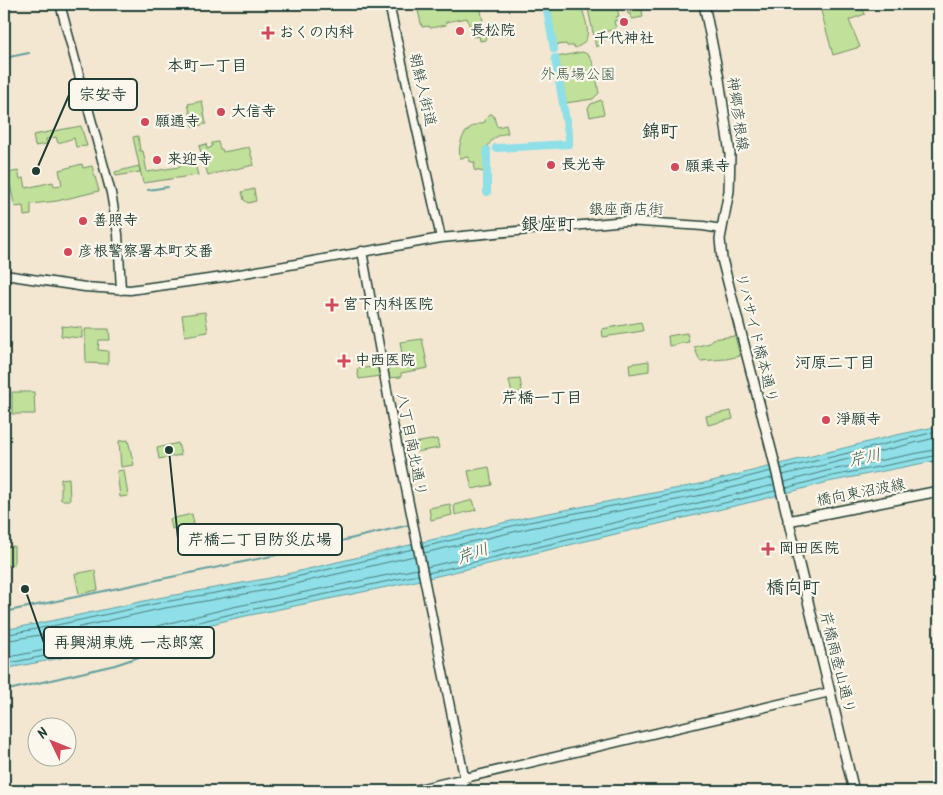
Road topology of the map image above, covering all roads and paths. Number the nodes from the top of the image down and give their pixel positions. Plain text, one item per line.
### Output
1 (60, 4) edge
2 (389, 4) edge
3 (704, 4) edge
4 (722, 229) junction
5 (440, 238) junction
6 (362, 251) junction
7 (4, 276) edge
8 (122, 290) junction
9 (772, 457) joint
10 (939, 492) edge
11 (788, 520) junction
12 (830, 692) junction
13 (464, 779) junction
14 (410, 791) edge
15 (467, 791) edge
16 (854, 791) edge

1 - 8 street
2 - 5 street, 朝鮮人街道
3 - 4 main road, 神郷彦根線
4 - 5 street, 銀座商店街
4 - 9 main road, リバサイド橋本通り
5 - 6 street, 銀座商店街
6 - 8 street, 銀座商店街
6 - 13 street, 八丁目南北通り
7 - 8 street, 銀座商店街
9 - 11 main road, 芹橋雨壺山通り
10 - 11 main road, 橋向東沼波線
11 - 12 main road, 芹橋雨壺山通り
12 - 13 street
12 - 16 main road, 芹橋雨壺山通り
13 - 14 street
13 - 15 street, 八丁目南北通り

